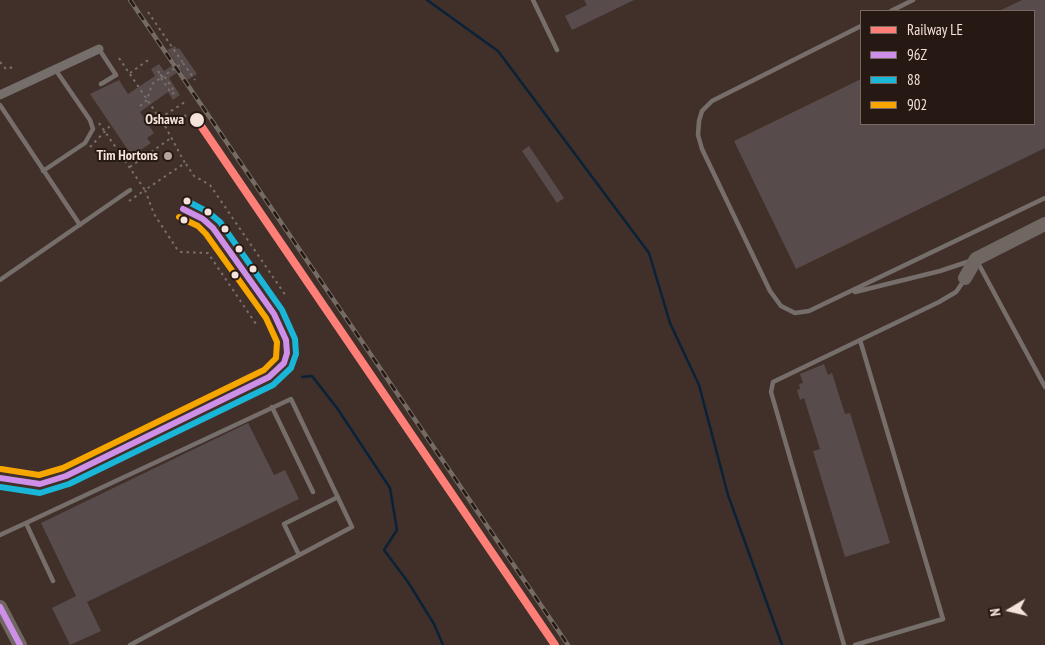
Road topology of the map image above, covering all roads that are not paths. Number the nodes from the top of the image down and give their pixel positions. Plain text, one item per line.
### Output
1 (533, 0) edge
2 (913, 0) edge
3 (893, 10) edge
4 (860, 27) edge
5 (99, 49) joint
6 (557, 50) dead end
7 (55, 70) junction
8 (101, 84) dead end
9 (0, 95) edge
10 (0, 105) edge
11 (43, 170) junction
12 (130, 190) dead end
13 (1045, 198) edge
14 (183, 209) dead end
15 (1045, 224) edge
16 (80, 225) junction
17 (976, 259) junction
18 (965, 278) joint
19 (0, 280) edge
20 (846, 294) junction
21 (860, 340) junction
22 (1045, 387) edge
23 (272, 408) junction
24 (0, 478) edge
25 (313, 492) dead end
26 (338, 497) junction
27 (26, 523) junction
28 (0, 536) edge
29 (299, 555) junction
30 (54, 580) dead end
31 (0, 607) edge
32 (20, 645) edge
33 (130, 645) edge
34 (844, 645) edge
35 (855, 645) edge

1 - 6 lane
2 - 3 lane
4 - 20 lane
5 - 7 street
5 - 8 lane
7 - 9 street
7 - 11 lane
10 - 11 lane
11 - 16 lane
12 - 16 lane
13 - 20 lane
14 - 24 lane
15 - 17 street
16 - 19 lane
17 - 18 street
17 - 20 lane
17 - 22 lane
18 - 21 lane
21 - 34 lane
21 - 35 lane
23 - 25 lane
23 - 26 lane
23 - 27 lane
26 - 29 lane
26 - 29 lane
27 - 28 lane
27 - 30 lane
29 - 33 lane
31 - 32 street

